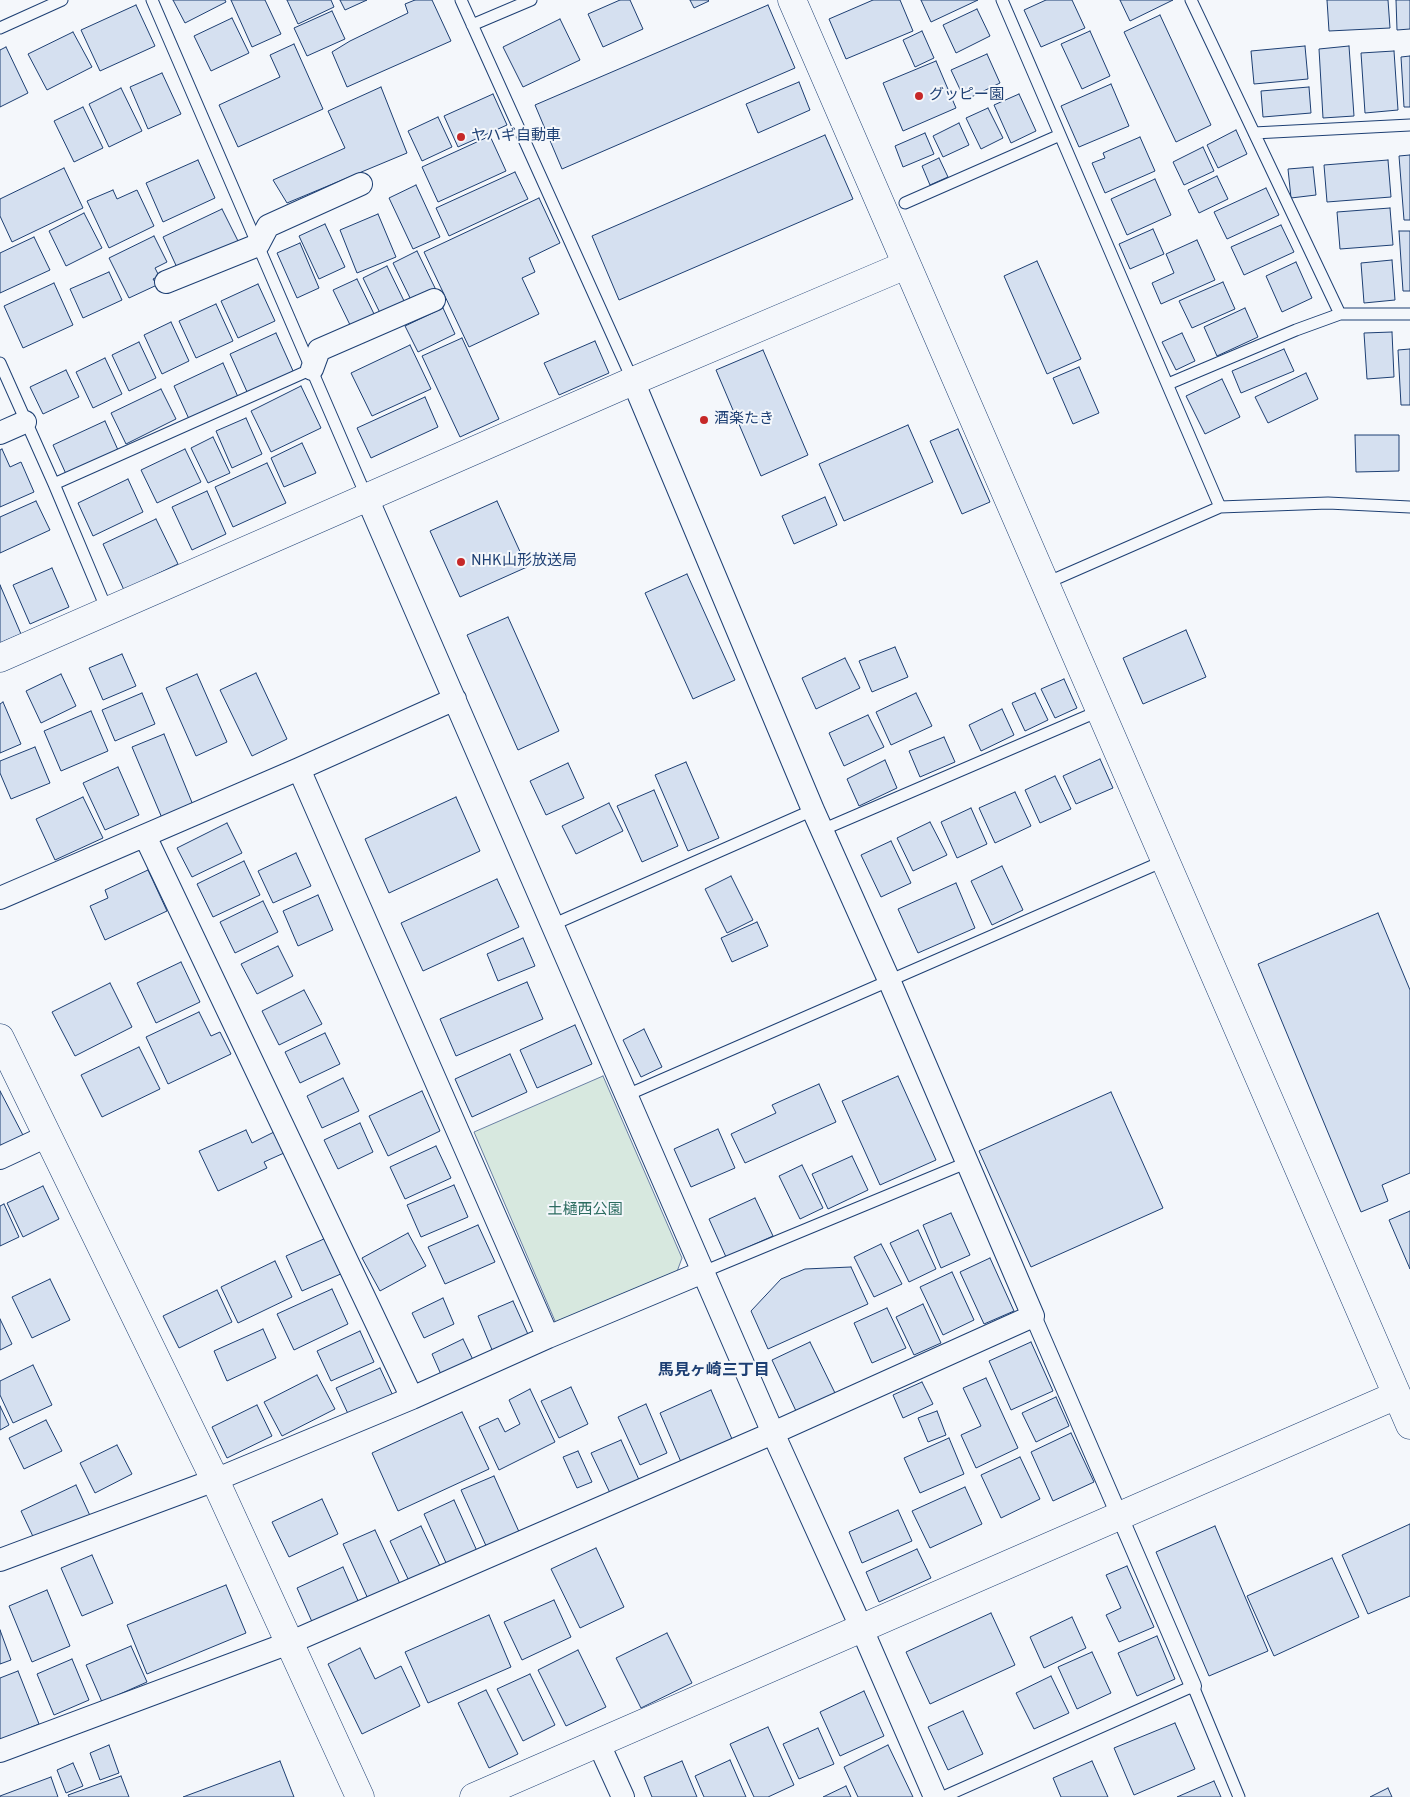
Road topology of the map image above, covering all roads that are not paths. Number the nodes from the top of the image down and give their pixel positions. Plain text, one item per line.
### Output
1 (62, 0) edge
2 (152, 0) edge
3 (460, 0) edge
4 (531, 0) edge
5 (792, 0) edge
6 (1002, 0) edge
7 (1191, 0) edge
8 (472, 26) junction
9 (0, 28) edge
10 (1410, 125) edge
11 (1254, 133) junction
12 (1060, 135) junction
13 (361, 184) dead end
14 (905, 203) dead end
15 (258, 245) junction
16 (906, 265) junction
17 (166, 282) dead end
18 (434, 300) dead end
19 (1340, 314) junction
20 (1410, 314) edge
21 (0, 363) edge
22 (312, 369) junction
23 (633, 381) junction
24 (1168, 384) junction
25 (25, 422) junction
26 (0, 433) edge
27 (54, 484) junction
28 (366, 498) junction
29 (1410, 507) edge
30 (1220, 508) junction
31 (1044, 584) junction
32 (107, 610) junction
33 (0, 658) edge
34 (455, 699) junction
35 (1099, 711) junction
36 (299, 769) junction
37 (812, 810) junction
38 (822, 830) junction
39 (145, 836) junction
40 (1166, 860) junction
41 (0, 898) edge
42 (552, 925) junction
43 (889, 980) junction
44 (0, 1038) edge
45 (627, 1095) junction
46 (47, 1136) junction
47 (0, 1158) edge
48 (966, 1163) junction
49 (703, 1272) junction
50 (1033, 1316) junction
51 (548, 1337) junction
52 (1397, 1395) junction
53 (412, 1398) junction
54 (1410, 1425) edge
55 (773, 1433) junction
56 (214, 1480) junction
57 (1121, 1515) junction
58 (2, 1554) edge
59 (862, 1627) junction
60 (290, 1643) junction
61 (1193, 1686) junction
62 (598, 1742) junction
63 (0, 1751) edge
64 (360, 1797) edge
65 (474, 1797) edge
66 (623, 1797) edge
67 (935, 1797) edge
68 (943, 1797) edge
69 (1239, 1797) edge

1 - 9 lane
2 - 15 lane
3 - 8 lane
4 - 8 lane
5 - 16 street
6 - 12 lane
7 - 11 lane
8 - 23 lane
10 - 11 lane
11 - 19 lane
12 - 14 lane
12 - 24 lane
13 - 15 street
15 - 17 street
15 - 22 lane
16 - 23 street
16 - 31 street
18 - 22 street
19 - 20 lane
19 - 24 lane
21 - 25 lane
22 - 27 lane
22 - 28 lane
23 - 28 street
23 - 37 street
24 - 30 lane
25 - 26 street
25 - 27 lane
27 - 32 lane
28 - 32 street
28 - 34 street
29 - 30 lane
30 - 31 lane
31 - 35 street
32 - 33 street
34 - 36 street
34 - 42 street
35 - 38 lane
35 - 40 street
36 - 39 street
36 - 51 street
37 - 38 street
37 - 42 lane
38 - 43 street
39 - 41 street
39 - 53 street
40 - 43 lane
40 - 52 street
42 - 45 street
43 - 45 lane
43 - 48 street
44 - 46 street
45 - 49 street
46 - 47 street
46 - 56 street
48 - 49 lane
48 - 50 street
49 - 51 street
49 - 55 street
50 - 55 street
50 - 57 street
51 - 53 street
52 - 54 street
52 - 57 street
53 - 56 street
55 - 59 street
55 - 60 street
56 - 58 street
56 - 60 street
57 - 59 street
57 - 61 street
59 - 62 street
59 - 67 street
60 - 63 street
60 - 64 street
61 - 68 lane
61 - 69 lane
62 - 65 street
62 - 66 street

